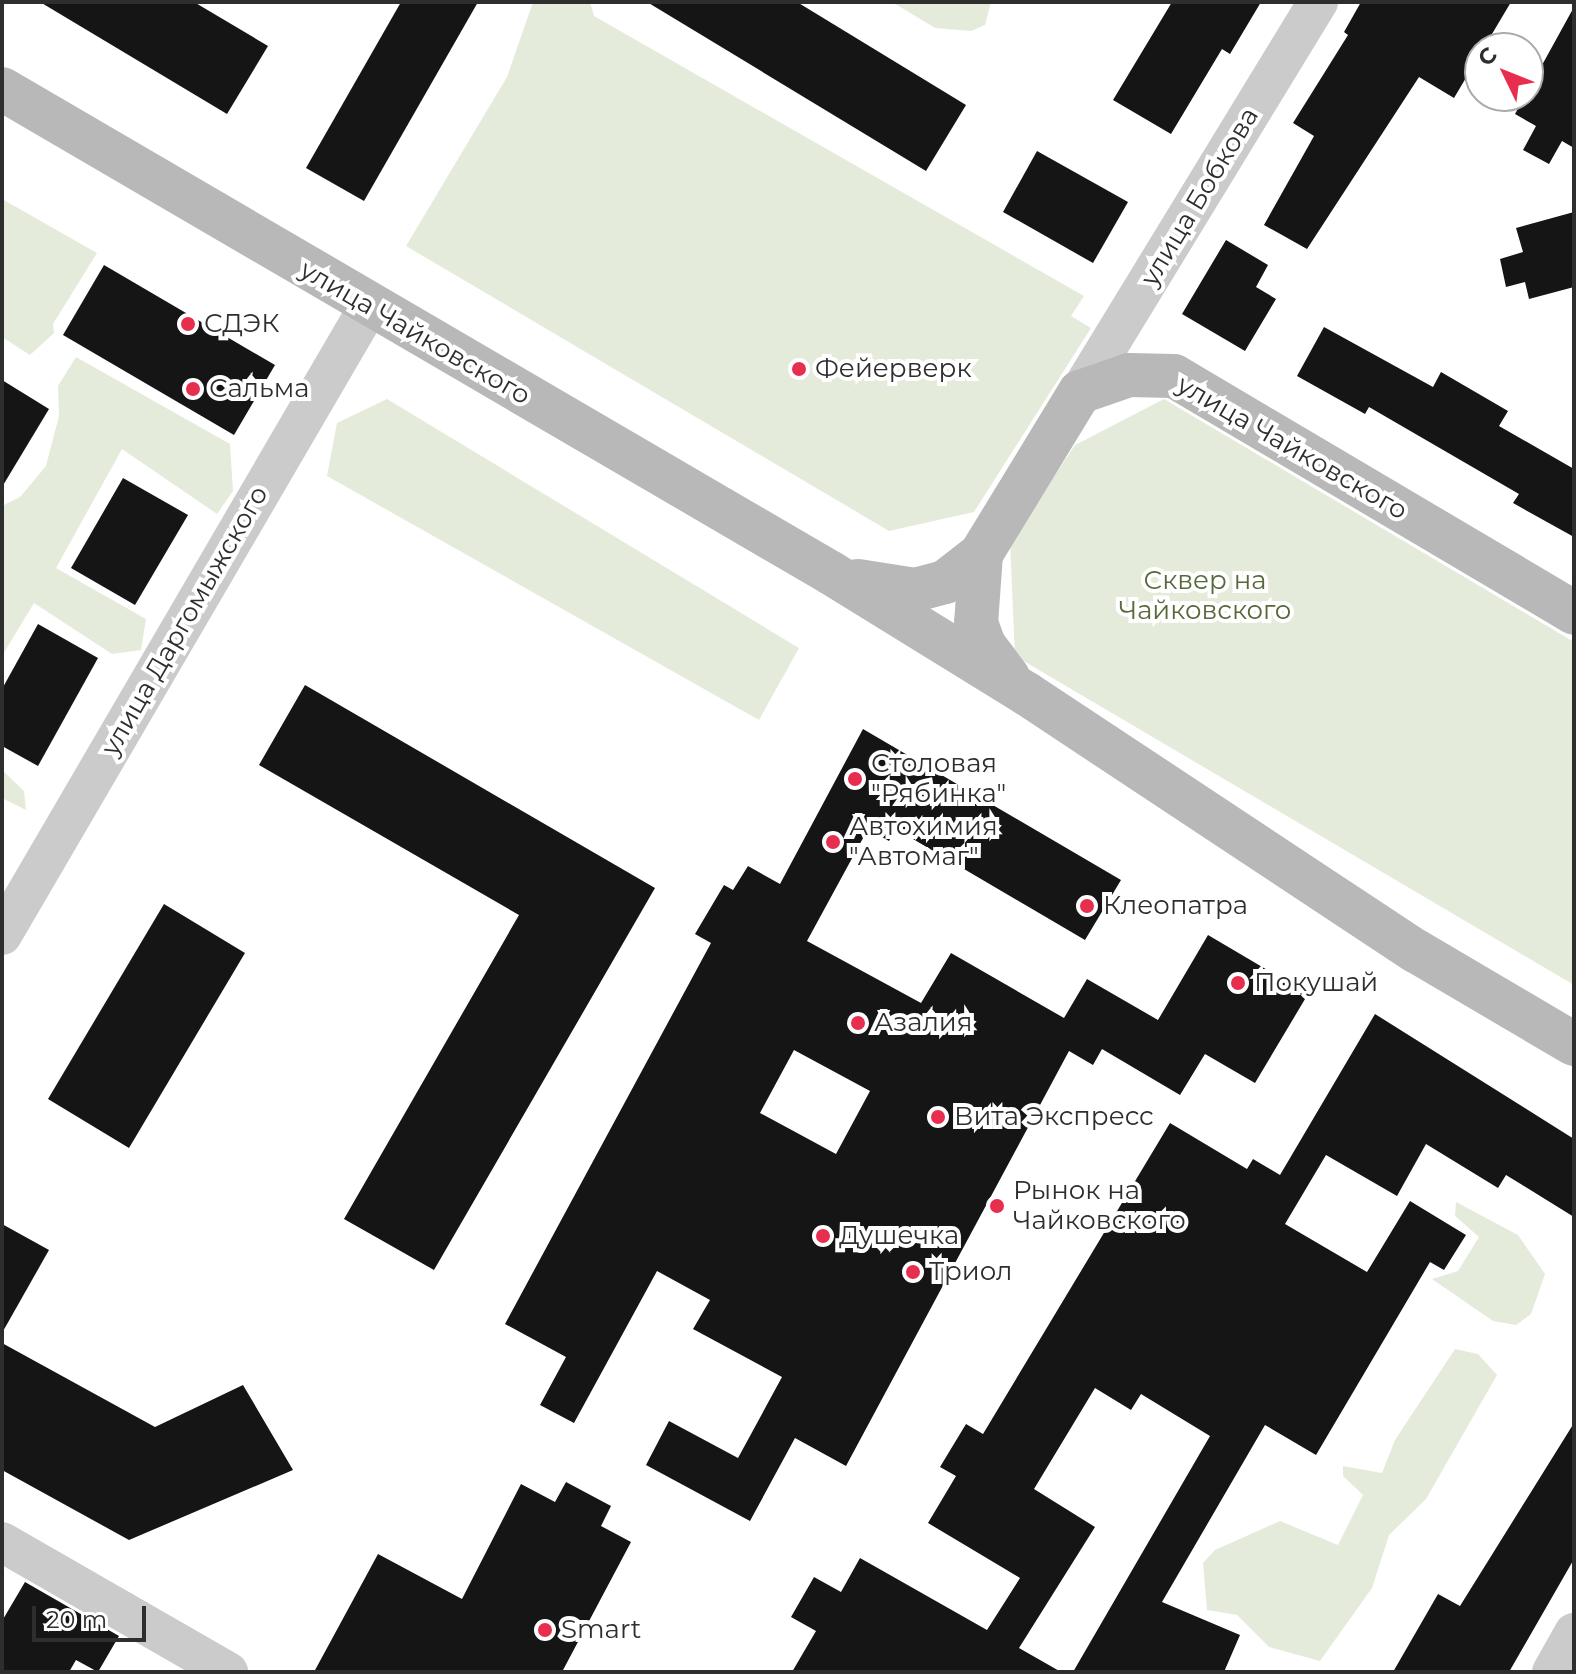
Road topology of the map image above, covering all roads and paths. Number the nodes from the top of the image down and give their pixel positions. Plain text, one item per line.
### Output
1 (1318, 2) edge
2 (2, 89) edge
3 (368, 308) junction
4 (1080, 392) junction
5 (981, 554) junction
6 (831, 573) junction
7 (1571, 603) edge
8 (1027, 694) junction
9 (2, 935) edge
10 (1574, 1044) edge
11 (2, 1542) edge
12 (1574, 1633) edge
13 (228, 1672) edge
14 (1552, 1672) edge

1 - 4 street, улица Бобкова
2 - 3 main road, улица Чайковского
3 - 6 main road, улица Чайковского
3 - 9 street, улица Даргомыжского
4 - 5 main road, улица Чайковского
4 - 7 main road, улица Чайковского
5 - 6 main road, улица Чайковского
5 - 8 main road, улица Чайковского
6 - 8 main road, улица Чайковского
8 - 10 main road, улица Чайковского
11 - 13 street
12 - 14 street

